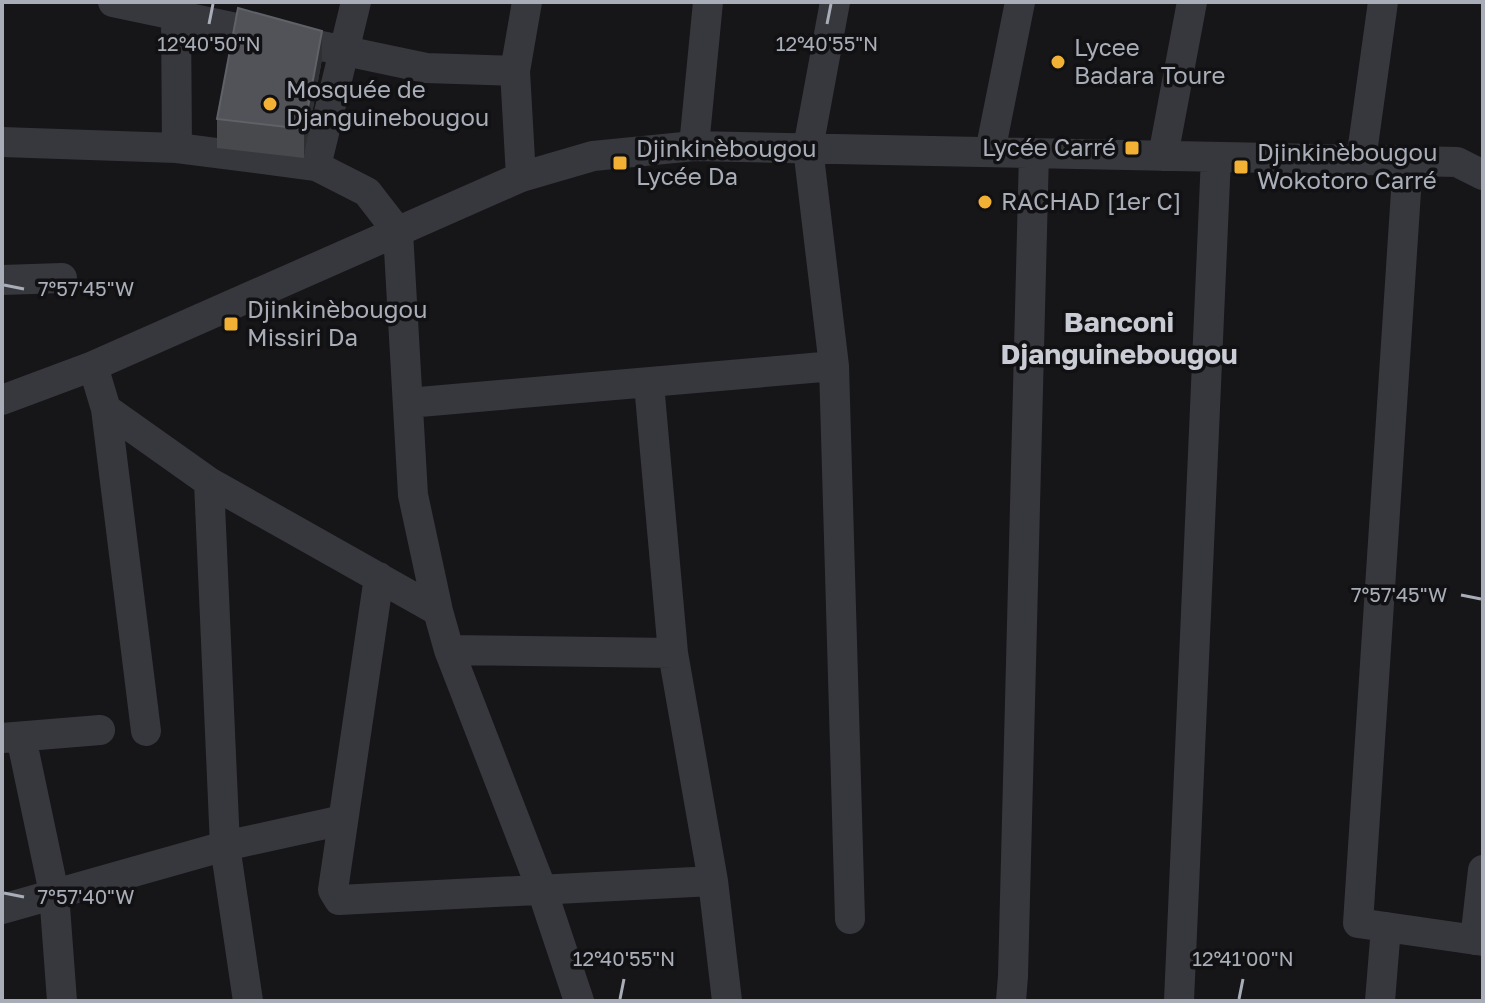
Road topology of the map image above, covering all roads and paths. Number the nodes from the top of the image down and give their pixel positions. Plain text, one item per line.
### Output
1 (113, 2) edge
2 (356, 2) edge
3 (527, 2) edge
4 (708, 2) edge
5 (835, 2) edge
6 (1020, 2) edge
7 (1192, 2) edge
8 (1383, 2) edge
9 (185, 12) edge
10 (344, 51) junction
11 (515, 71) junction
12 (2, 142) edge
13 (694, 146) junction
14 (177, 148) junction
15 (808, 148) junction
16 (990, 152) junction
17 (1034, 153) junction
18 (1163, 156) junction
19 (1216, 157) junction
20 (1361, 160) junction
21 (1408, 161) junction
22 (316, 166) junction
23 (1483, 175) edge
24 (521, 177) junction
25 (398, 232) junction
26 (62, 278) dead end
27 (2, 280) edge
28 (93, 366) junction
29 (834, 366) junction
30 (649, 384) junction
31 (2, 400) edge
32 (408, 403) junction
33 (106, 409) junction
34 (209, 482) junction
35 (379, 577) junction
36 (438, 611) junction
37 (449, 650) junction
38 (673, 653) junction
39 (100, 730) dead end
40 (146, 731) dead end
41 (11, 737) edge
42 (343, 820) junction
43 (225, 846) junction
44 (1483, 870) edge
45 (713, 881) junction
46 (542, 890) junction
47 (54, 893) junction
48 (2, 909) edge
49 (850, 919) dead end
50 (1386, 927) junction
51 (1479, 940) edge
52 (62, 1001) edge
53 (248, 1001) edge
54 (579, 1001) edge
55 (727, 1001) edge
56 (1011, 1001) edge
57 (1179, 1001) edge
58 (1380, 1001) edge

1 - 9 street
2 - 10 street
3 - 11 street
4 - 13 street
5 - 15 street
6 - 16 street
7 - 18 street
8 - 20 street
9 - 10 street
9 - 14 street
10 - 11 street
10 - 22 street
11 - 24 street
12 - 14 street
13 - 15 street
13 - 24 street
14 - 22 street
15 - 16 street
15 - 29 street
16 - 17 street
17 - 18 street
17 - 56 street
18 - 19 street
19 - 20 street
19 - 57 street
20 - 21 street
21 - 23 street
21 - 50 street
22 - 25 street
24 - 25 street
25 - 28 street
25 - 32 street
26 - 27 street
28 - 31 street
28 - 33 street
29 - 30 street
29 - 49 street
30 - 32 street
30 - 38 street
32 - 36 street
33 - 34 street
33 - 40 street
34 - 35 street
34 - 43 street
35 - 36 street
35 - 42 street
36 - 37 street
37 - 38 street
37 - 46 street
38 - 45 street
39 - 41 street
41 - 47 street
42 - 43 street
42 - 46 street
43 - 47 street
43 - 53 street
44 - 51 street
45 - 46 street
45 - 55 street
46 - 54 street
47 - 48 street
47 - 52 street
50 - 51 street
50 - 58 street

